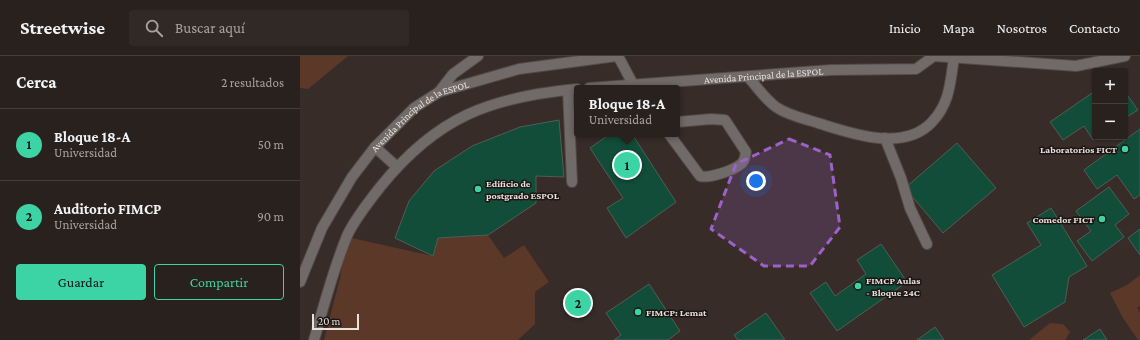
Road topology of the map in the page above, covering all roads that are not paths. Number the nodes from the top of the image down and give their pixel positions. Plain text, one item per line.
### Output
1 (478, 56) edge
2 (618, 56) edge
3 (933, 56) edge
4 (1125, 56) edge
5 (954, 58) junction
6 (749, 78) junction
7 (632, 85) edge
8 (648, 85) edge
9 (573, 90) edge
10 (439, 92) junction
11 (680, 122) edge
12 (671, 137) edge
13 (885, 138) junction
14 (375, 147) junction
15 (397, 167) junction
16 (572, 182) dead end
17 (927, 244) dead end
18 (300, 282) edge
19 (314, 340) edge

1 - 10 street
2 - 7 street
2 - 10 street, Avenida Principal de la ESPOL
3 - 5 street, Avenida Principal de la ESPOL
3 - 6 street, Avenida Principal de la ESPOL
4 - 5 street, Avenida Principal de la ESPOL
5 - 13 street
6 - 8 street, Avenida Principal de la ESPOL
6 - 13 street
9 - 15 street, Avenida Principal de la ESPOL
9 - 16 street
10 - 14 street, Avenida Principal de la ESPOL
11 - 12 street
13 - 17 street
14 - 15 street
14 - 18 street, Avenida Principal de la ESPOL
15 - 19 street, Avenida Principal de la ESPOL

